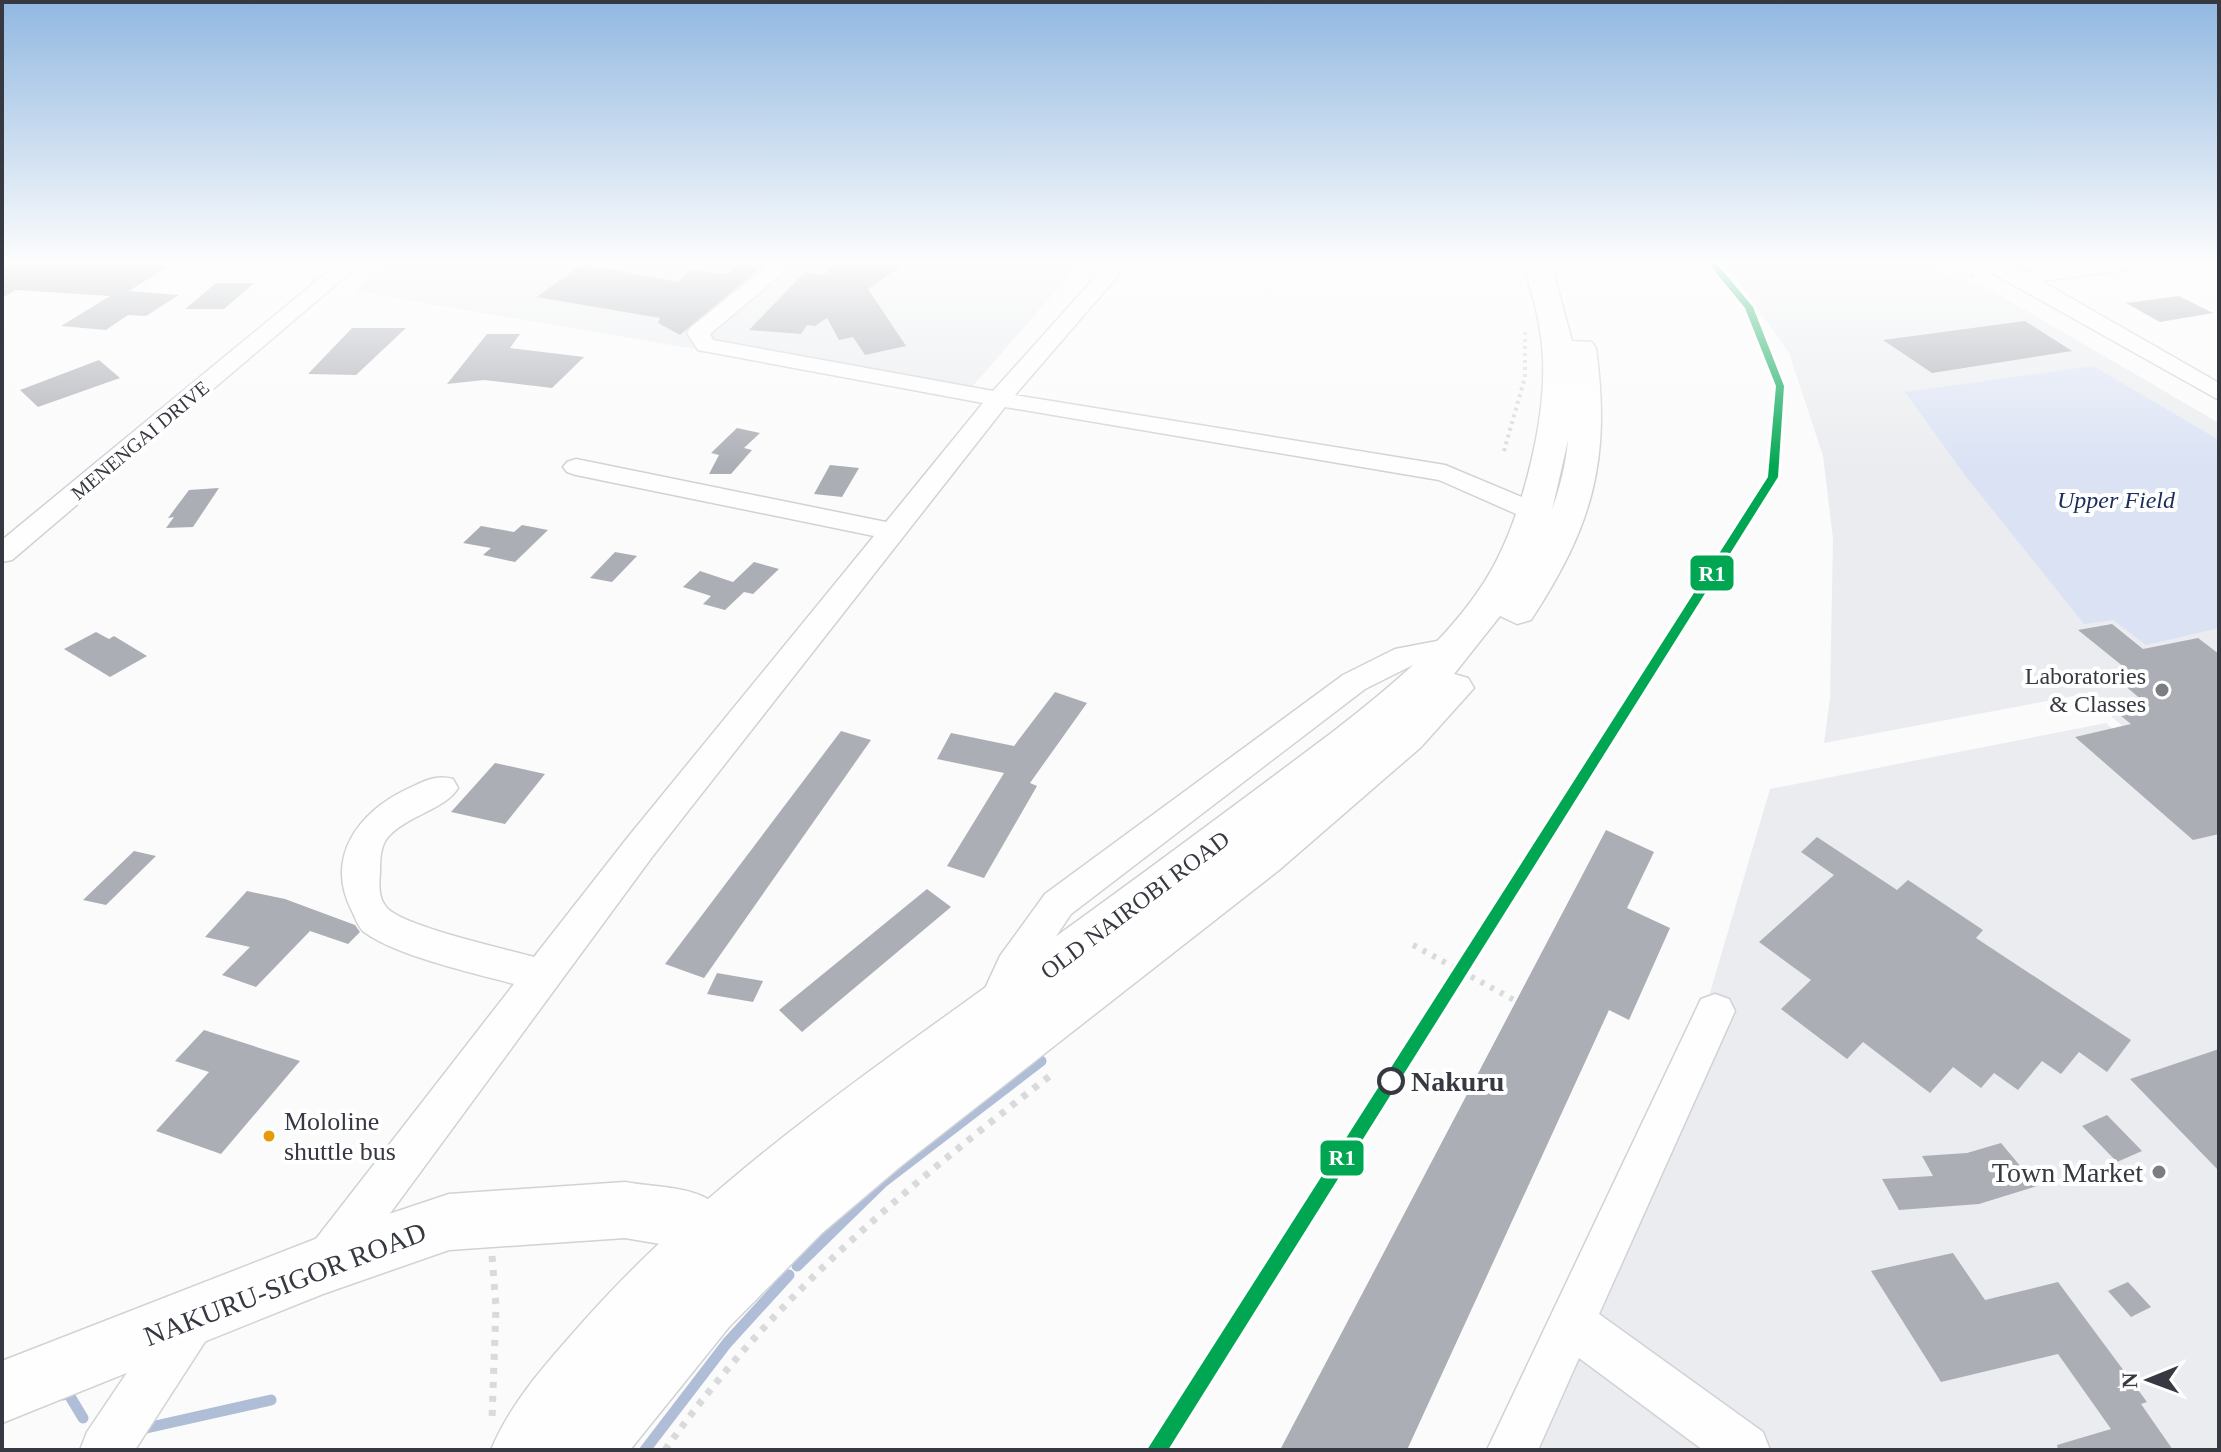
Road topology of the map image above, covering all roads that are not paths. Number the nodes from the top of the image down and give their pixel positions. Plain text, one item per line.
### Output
1 (269, 332) edge
2 (700, 332) edge
3 (1058, 332) edge
4 (1552, 332) edge
5 (1578, 332) edge
6 (2113, 332) edge
7 (2219, 393) edge
8 (999, 399) junction
9 (576, 467) dead end
10 (1532, 511) junction
11 (893, 532) junction
12 (2, 554) edge
13 (441, 788) dead end
14 (540, 975) junction
15 (1715, 1011) dead end
16 (712, 1239) junction
17 (323, 1265) junction
18 (191, 1320) junction
19 (1571, 1323) junction
20 (2, 1392) edge
21 (509, 1439) edge
22 (105, 1450) edge
23 (585, 1450) edge
24 (1512, 1450) edge
25 (1745, 1450) edge

1 - 12 street, MENENGAI DRIVE
2 - 8 street
3 - 8 street
4 - 10 highway, OLD NAIROBI ROAD
5 - 23 highway, OLD NAIROBI ROAD
6 - 7 street
8 - 10 street
8 - 11 street
9 - 11 street
10 - 16 highway, OLD NAIROBI ROAD
11 - 14 street
13 - 14 street
14 - 17 street
15 - 19 street
16 - 17 main road, NAKURU-SIGOR ROAD
16 - 21 highway, OLD NAIROBI ROAD
17 - 18 main road, NAKURU-SIGOR ROAD
18 - 20 main road, NAKURU-SIGOR ROAD
18 - 22 street
19 - 24 street
19 - 25 street

